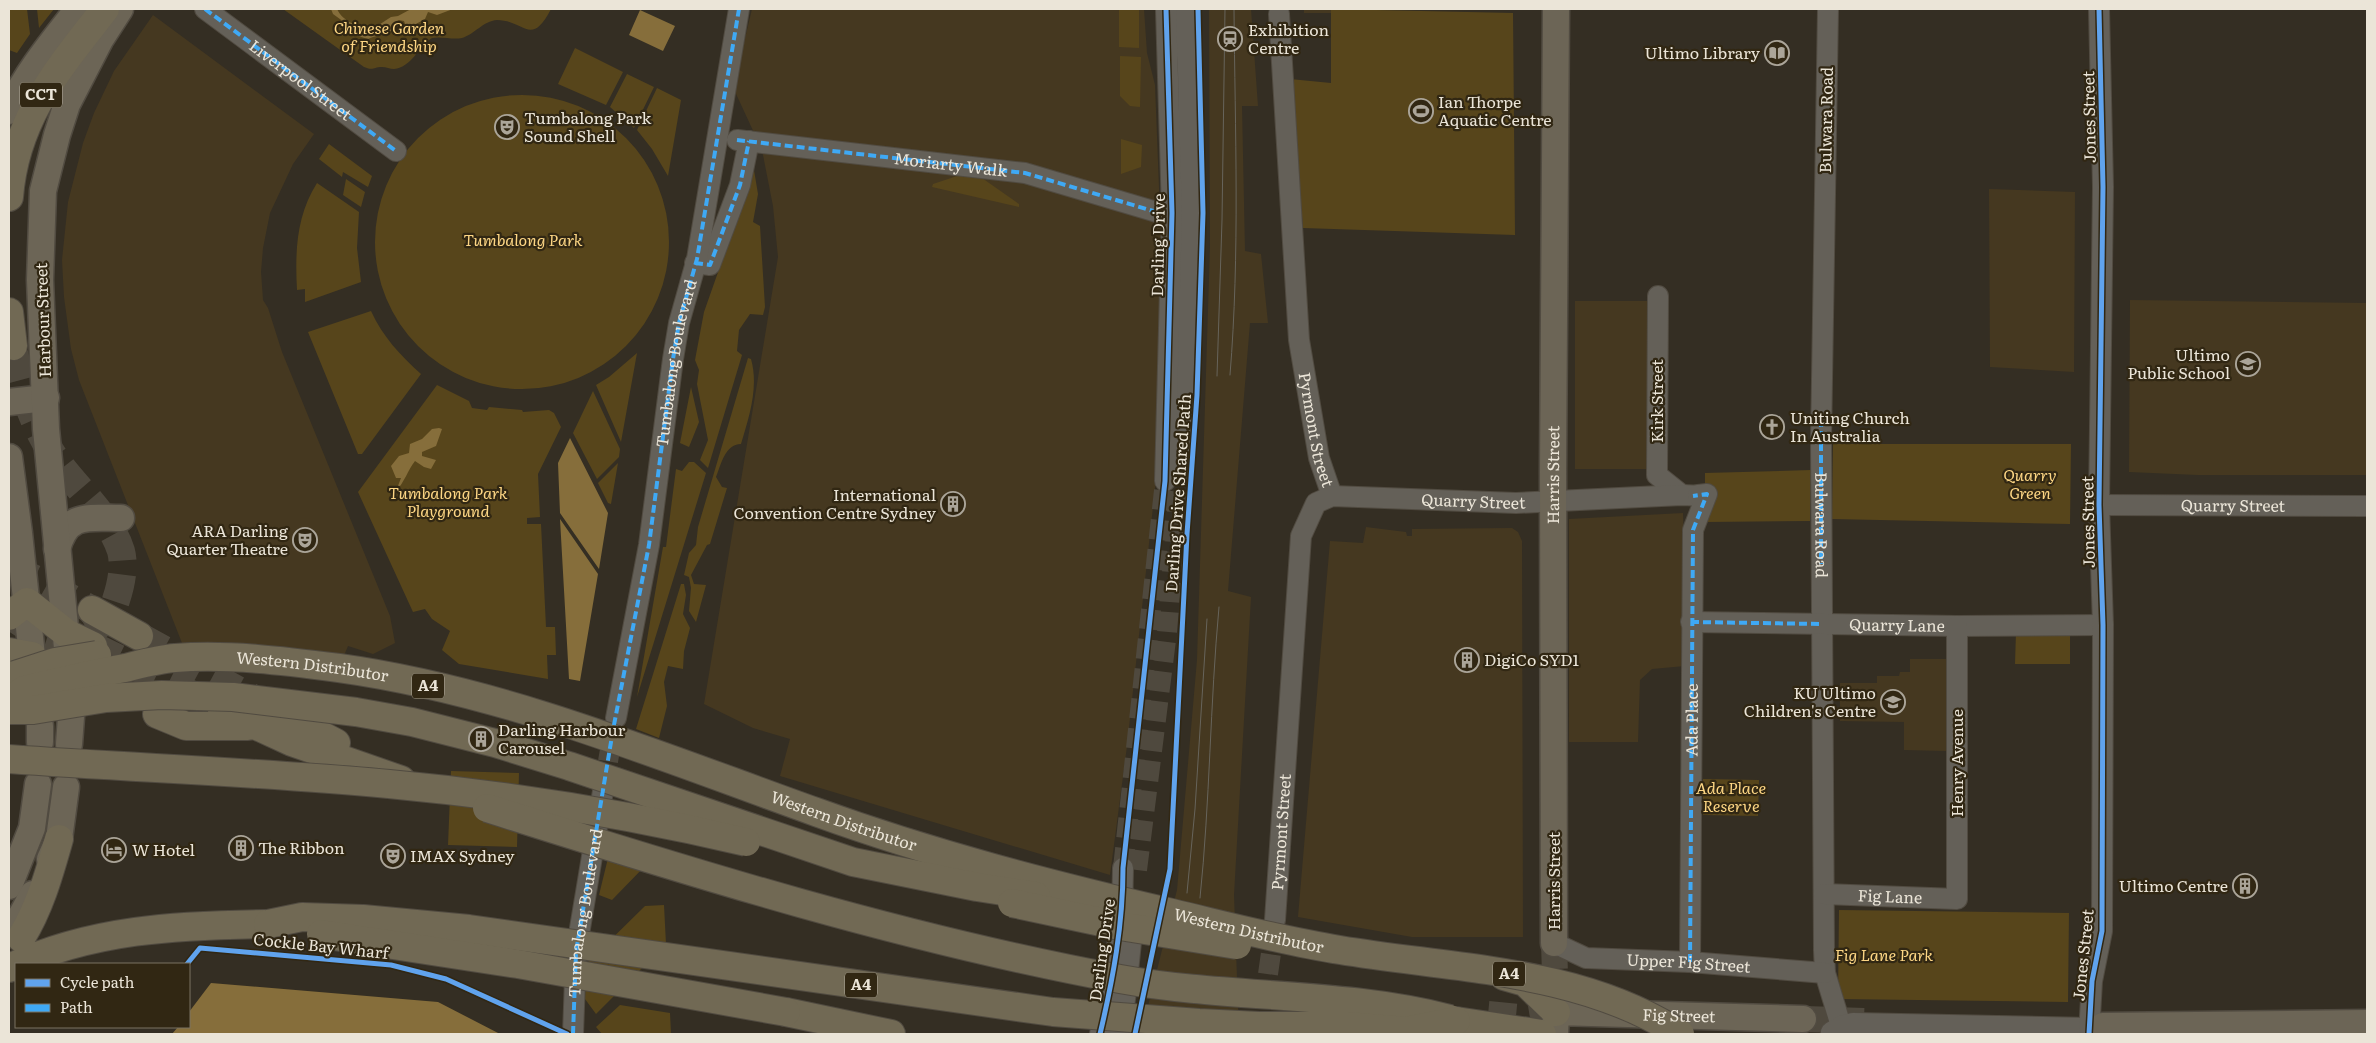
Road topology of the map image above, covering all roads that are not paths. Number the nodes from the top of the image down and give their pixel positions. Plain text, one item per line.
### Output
1 (78, 9) edge
2 (105, 9) edge
3 (120, 9) edge
4 (205, 9) edge
5 (739, 9) edge
6 (1166, 9) edge
7 (1184, 9) edge
8 (1556, 9) edge
9 (1828, 9) edge
10 (2099, 9) edge
11 (1279, 14) dead end
12 (9, 111) edge
13 (396, 151) dead end
14 (9, 197) edge
15 (1160, 213) dead end
16 (695, 263) junction
17 (1658, 296) dead end
18 (9, 312) edge
19 (13, 346) dead end
20 (46, 398) junction
21 (9, 402) edge
22 (9, 457) edge
23 (1693, 495) junction
24 (1332, 496) junction
25 (1553, 502) junction
26 (2099, 505) junction
27 (2367, 506) edge
28 (121, 518) dead end
29 (57, 549) junction
30 (15, 603) edge
31 (92, 610) tunnel mouth
32 (1691, 622) junction
33 (1821, 624) junction
34 (2103, 625) junction
35 (1957, 626) junction
36 (139, 636) tunnel mouth
37 (75, 642) joint
38 (20, 654) edge
39 (172, 658) junction
40 (9, 678) edge
41 (9, 701) edge
42 (9, 710) edge
43 (222, 710) tunnel mouth
44 (157, 714) dead end
45 (71, 717) dead end
46 (616, 718) tunnel mouth
47 (254, 726) junction
48 (69, 744) dead end
49 (9, 759) edge
50 (38, 784) dead end
51 (66, 787) dead end
52 (603, 791) tunnel mouth
53 (59, 839) joint
54 (9, 886) edge
55 (1824, 894) junction
56 (1957, 899) joint
57 (1275, 920) tunnel mouth
58 (268, 924) junction
59 (15, 932) edge
60 (1554, 943) joint
61 (1328, 948) junction
62 (1690, 962) junction
63 (19, 963) edge
64 (1825, 973) junction
65 (786, 1012) junction
66 (1803, 1019) tunnel mouth
67 (1456, 1021) junction
68 (2367, 1023) edge
69 (1551, 1027) edge
70 (2094, 1029) edge
71 (1835, 1030) edge
72 (1950, 1030) edge
73 (573, 1034) edge
74 (861, 1034) edge
75 (891, 1034) edge
76 (1100, 1034) edge
77 (1120, 1034) edge
78 (1680, 1034) edge

1 - 12 main road
2 - 14 highway, CCT
3 - 20 main road, Harbour Street
4 - 13 street, Liverpool Street
5 - 16 street, Tumbalong Boulevard
6 - 7 street, Darling Drive
8 - 25 main road, Harris Street
9 - 33 street, Bulwara Road
10 - 26 street, Jones Street
11 - 24 street, Pyrmont Street
15 - 16 street, Moriarty Walk
16 - 46 street, Tumbalong Boulevard
17 - 23 street, Kirk Street
18 - 19 highway
20 - 21 main road
20 - 29 main road, Harbour Street
22 - 30 main road
23 - 25 street, Quarry Street
23 - 32 street, Ada Place
24 - 25 street, Quarry Street
24 - 57 street, Pyrmont Street
25 - 60 main road, Harris Street
26 - 27 street, Quarry Street
26 - 34 street, Jones Street
28 - 29 main road
29 - 37 main road, Harbour Street
30 - 37 highway
30 - 38 main road
31 - 36 highway
32 - 33 street, Quarry Lane
32 - 62 street, Ada Place
33 - 35 street, Quarry Lane
33 - 55 street, Bulwara Road
34 - 35 street, Quarry Lane
34 - 70 street, Jones Street
35 - 56 street, Henry Avenue
39 - 40 highway, bridge
39 - 41 highway, Western Distributor / A4, bridge
39 - 61 highway, Western Distributor / A4, bridge
42 - 69 highway, bridge
43 - 47 highway
44 - 47 highway
45 - 48 main road
47 - 67 highway, bridge
49 - 61 highway, bridge
50 - 54 main road
51 - 53 main road
52 - 73 street, Tumbalong Boulevard
53 - 59 highway
55 - 56 street, Fig Lane
55 - 64 street, Bulwara Road
58 - 63 highway, A4
58 - 65 highway, bridge
58 - 67 highway, A4, bridge
60 - 62 street, Upper Fig Street
61 - 78 highway, Western Distributor / A4, bridge
62 - 64 street, Upper Fig Street
64 - 71 street, Bulwara Road
65 - 74 highway
65 - 75 highway
66 - 69 main road, Fig Street
67 - 69 highway, A4
68 - 70 main road
70 - 72 street
71 - 72 street
76 - 77 street, Darling Drive

